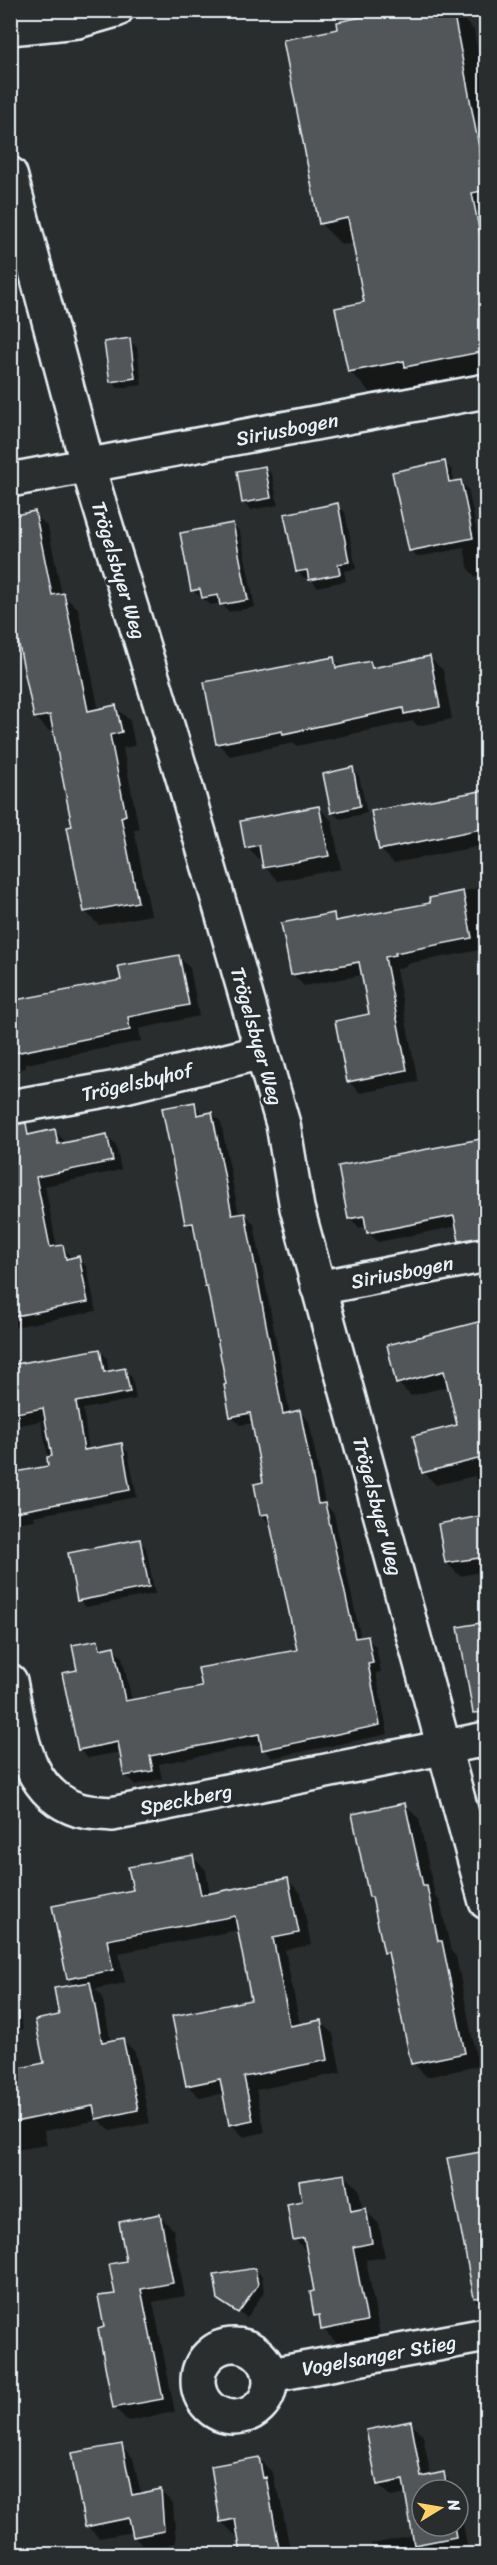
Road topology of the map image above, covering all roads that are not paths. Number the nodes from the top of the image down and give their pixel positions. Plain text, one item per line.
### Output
1 (116, 10) edge
2 (10, 28) edge
3 (10, 174) edge
4 (486, 392) edge
5 (88, 467) junction
6 (10, 480) edge
7 (262, 1052) junction
8 (10, 1107) edge
9 (486, 1255) edge
10 (318, 1288) junction
11 (10, 1681) edge
12 (486, 1739) edge
13 (444, 1748) junction
14 (486, 1902) edge
15 (486, 2335) edge
16 (271, 2375) dead end

1 - 2 street
3 - 5 street, Trögelsbyer Weg
4 - 5 street, Siriusbogen
5 - 6 street, Siriusbogen
5 - 7 street, Trögelsbyer Weg
7 - 8 street, Trögelsbyhof
7 - 10 street, Trögelsbyer Weg
9 - 10 street, Siriusbogen
10 - 13 street, Trögelsbyer Weg
11 - 13 street, Speckberg
12 - 13 street, Speckberg
13 - 14 street, Trögelsbyer Weg
15 - 16 street, Vogelsanger Stieg

